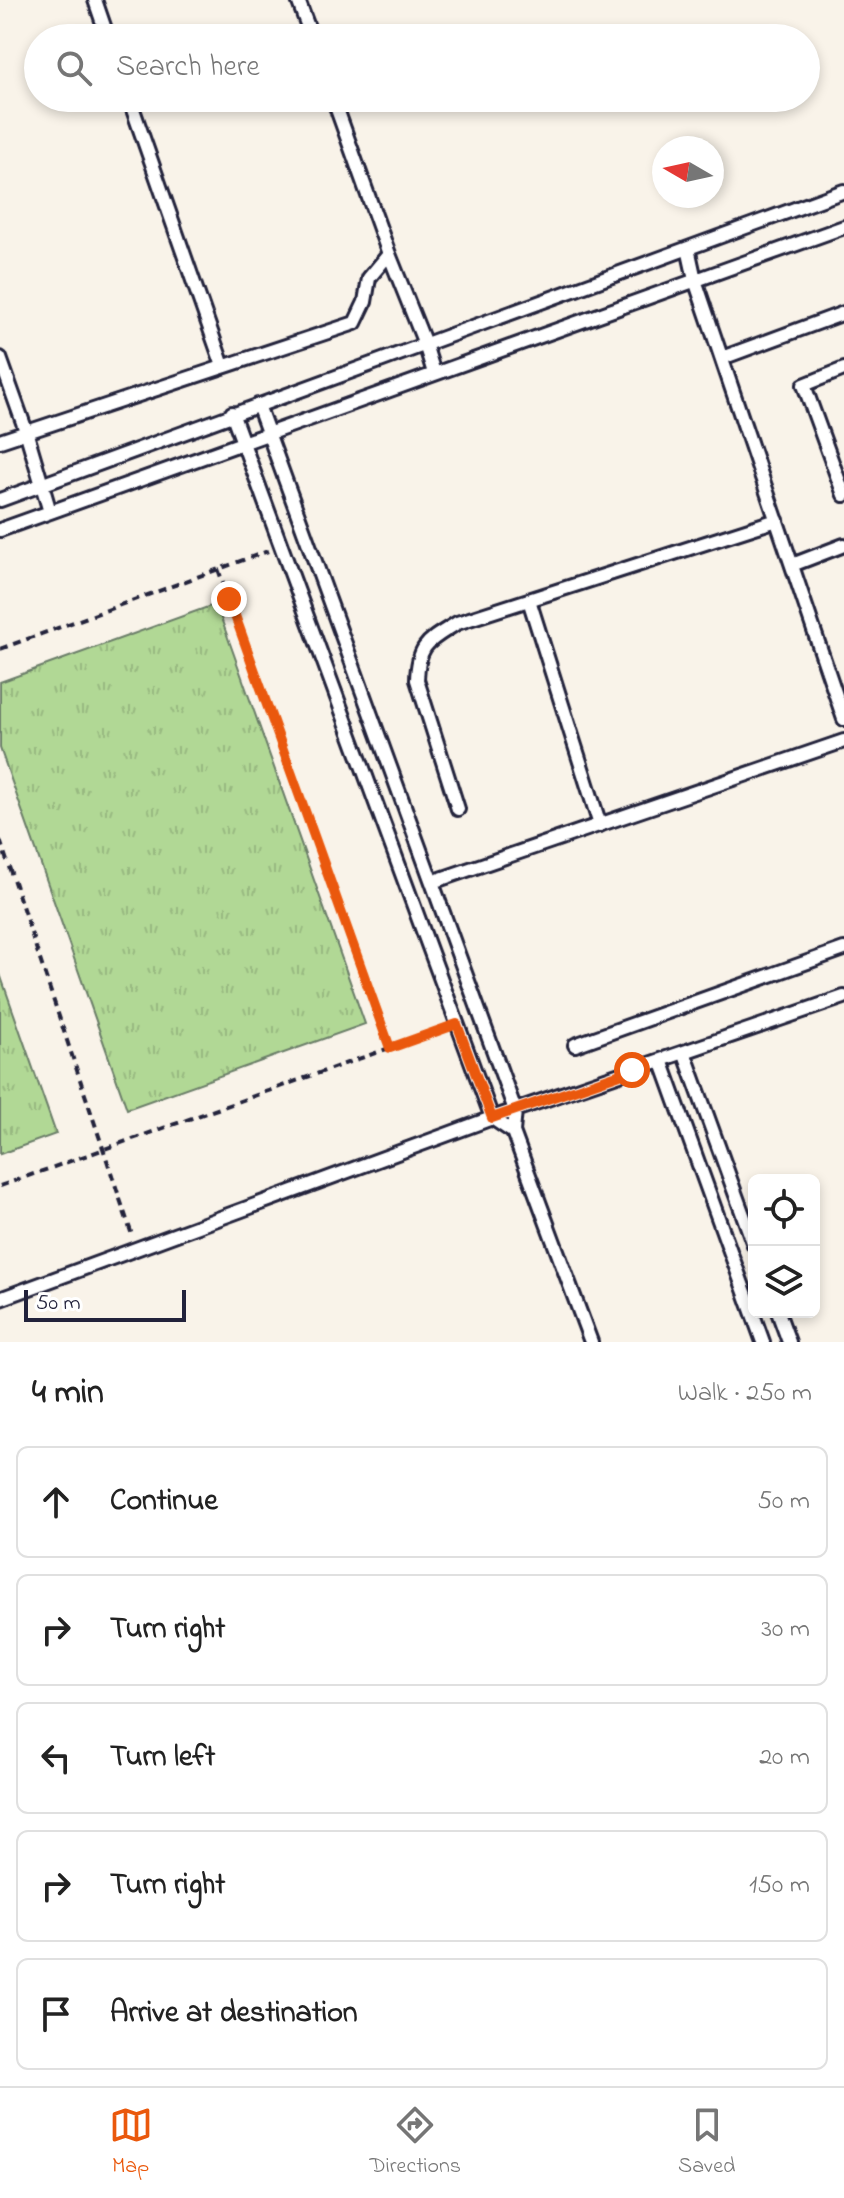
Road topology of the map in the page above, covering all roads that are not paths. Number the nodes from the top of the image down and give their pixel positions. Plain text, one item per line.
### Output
1 (95, 0) edge
2 (298, 0) edge
3 (103, 24) edge
4 (307, 24) edge
5 (134, 112) edge
6 (338, 112) edge
7 (844, 191) edge
8 (844, 227) edge
9 (688, 248) junction
10 (389, 254) junction
11 (695, 280) junction
12 (844, 313) edge
13 (425, 344) junction
14 (0, 358) edge
15 (722, 358) junction
16 (223, 366) junction
17 (844, 369) edge
18 (434, 373) junction
19 (258, 405) junction
20 (232, 413) junction
21 (26, 431) junction
22 (268, 433) junction
23 (0, 441) edge
24 (243, 441) junction
25 (41, 485) junction
26 (844, 495) edge
27 (0, 500) edge
28 (50, 512) junction
29 (777, 520) junction
30 (0, 530) edge
31 (844, 545) edge
32 (792, 565) junction
33 (529, 600) junction
34 (844, 719) edge
35 (844, 741) edge
36 (458, 809) dead end
37 (600, 825) junction
38 (432, 882) junction
39 (844, 949) edge
40 (844, 997) edge
41 (575, 1045) dead end
42 (684, 1052) junction
43 (661, 1060) junction
44 (515, 1110) junction
45 (492, 1118) junction
46 (513, 1132) junction
47 (748, 1228) edge
48 (0, 1299) edge
49 (780, 1318) edge
50 (591, 1342) edge
51 (763, 1342) edge
52 (789, 1342) edge

1 - 3 lane
2 - 4 lane
5 - 16 lane
6 - 10 lane
7 - 9 lane
8 - 11 lane
9 - 11 lane
9 - 13 lane
10 - 13 lane
10 - 16 lane
11 - 15 lane
11 - 18 lane
12 - 15 lane
13 - 18 lane
13 - 19 lane
14 - 21 lane
15 - 29 lane
16 - 21 lane
17 - 26 lane
18 - 22 lane
19 - 20 lane
19 - 22 lane
20 - 24 lane
20 - 25 lane
21 - 23 lane
21 - 25 lane
22 - 24 lane
22 - 38 lane
24 - 28 lane
24 - 45 lane
25 - 27 lane
25 - 28 lane
28 - 30 lane
29 - 32 lane
29 - 33 lane
31 - 32 lane
32 - 34 lane
33 - 36 lane
33 - 37 lane
35 - 37 lane
37 - 38 lane
38 - 44 lane
39 - 41 lane
40 - 42 lane
42 - 43 lane
42 - 47 lane
43 - 44 lane
43 - 51 lane
44 - 45 lane
44 - 46 lane
45 - 46 lane
45 - 48 lane
46 - 50 lane
49 - 52 lane

